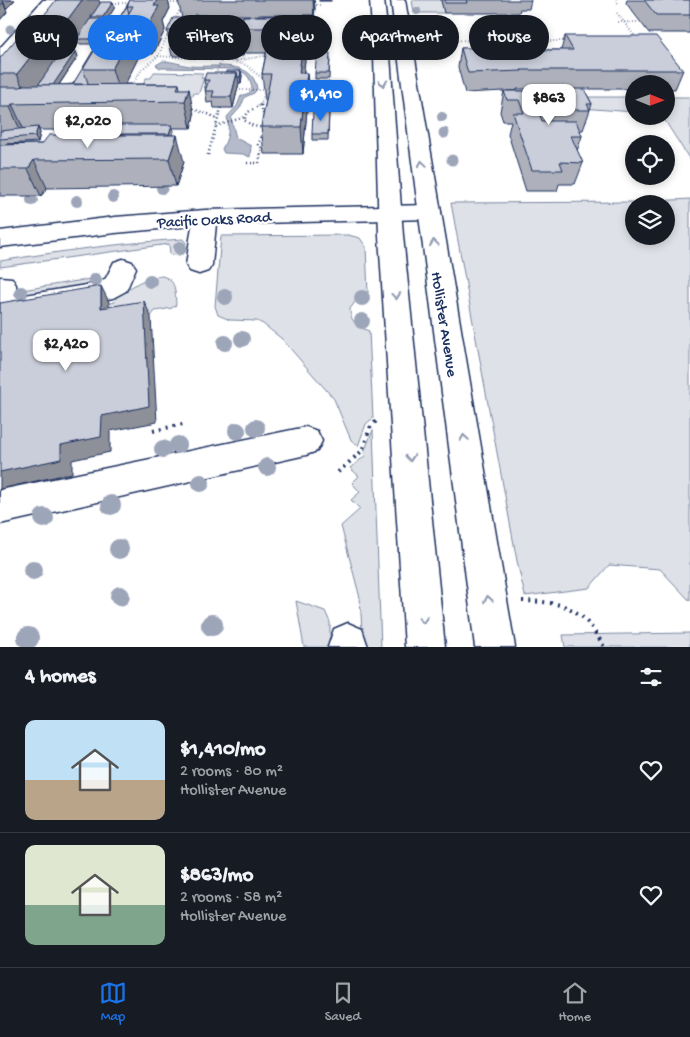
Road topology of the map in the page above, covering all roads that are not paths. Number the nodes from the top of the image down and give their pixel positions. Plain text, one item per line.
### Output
1 (51, 0) edge
2 (377, 0) edge
3 (398, 0) edge
4 (0, 58) edge
5 (390, 212) junction
6 (430, 212) junction
7 (205, 217) junction
8 (0, 238) edge
9 (200, 265) dead end
10 (123, 268) dead end
11 (3, 285) dead end
12 (306, 440) dead end
13 (0, 508) edge
14 (425, 647) edge
15 (495, 647) edge

1 - 4 main road
2 -> 5 main road
6 -> 3 main road, Hollister Avenue
5 - 6 main road, Pacific Oaks Road
5 - 7 main road, Pacific Oaks Road
5 -> 14 main road
15 -> 6 main road, Hollister Avenue
7 - 8 main road, Pacific Oaks Road
7 - 9 main road
10 - 11 main road
12 - 13 main road

